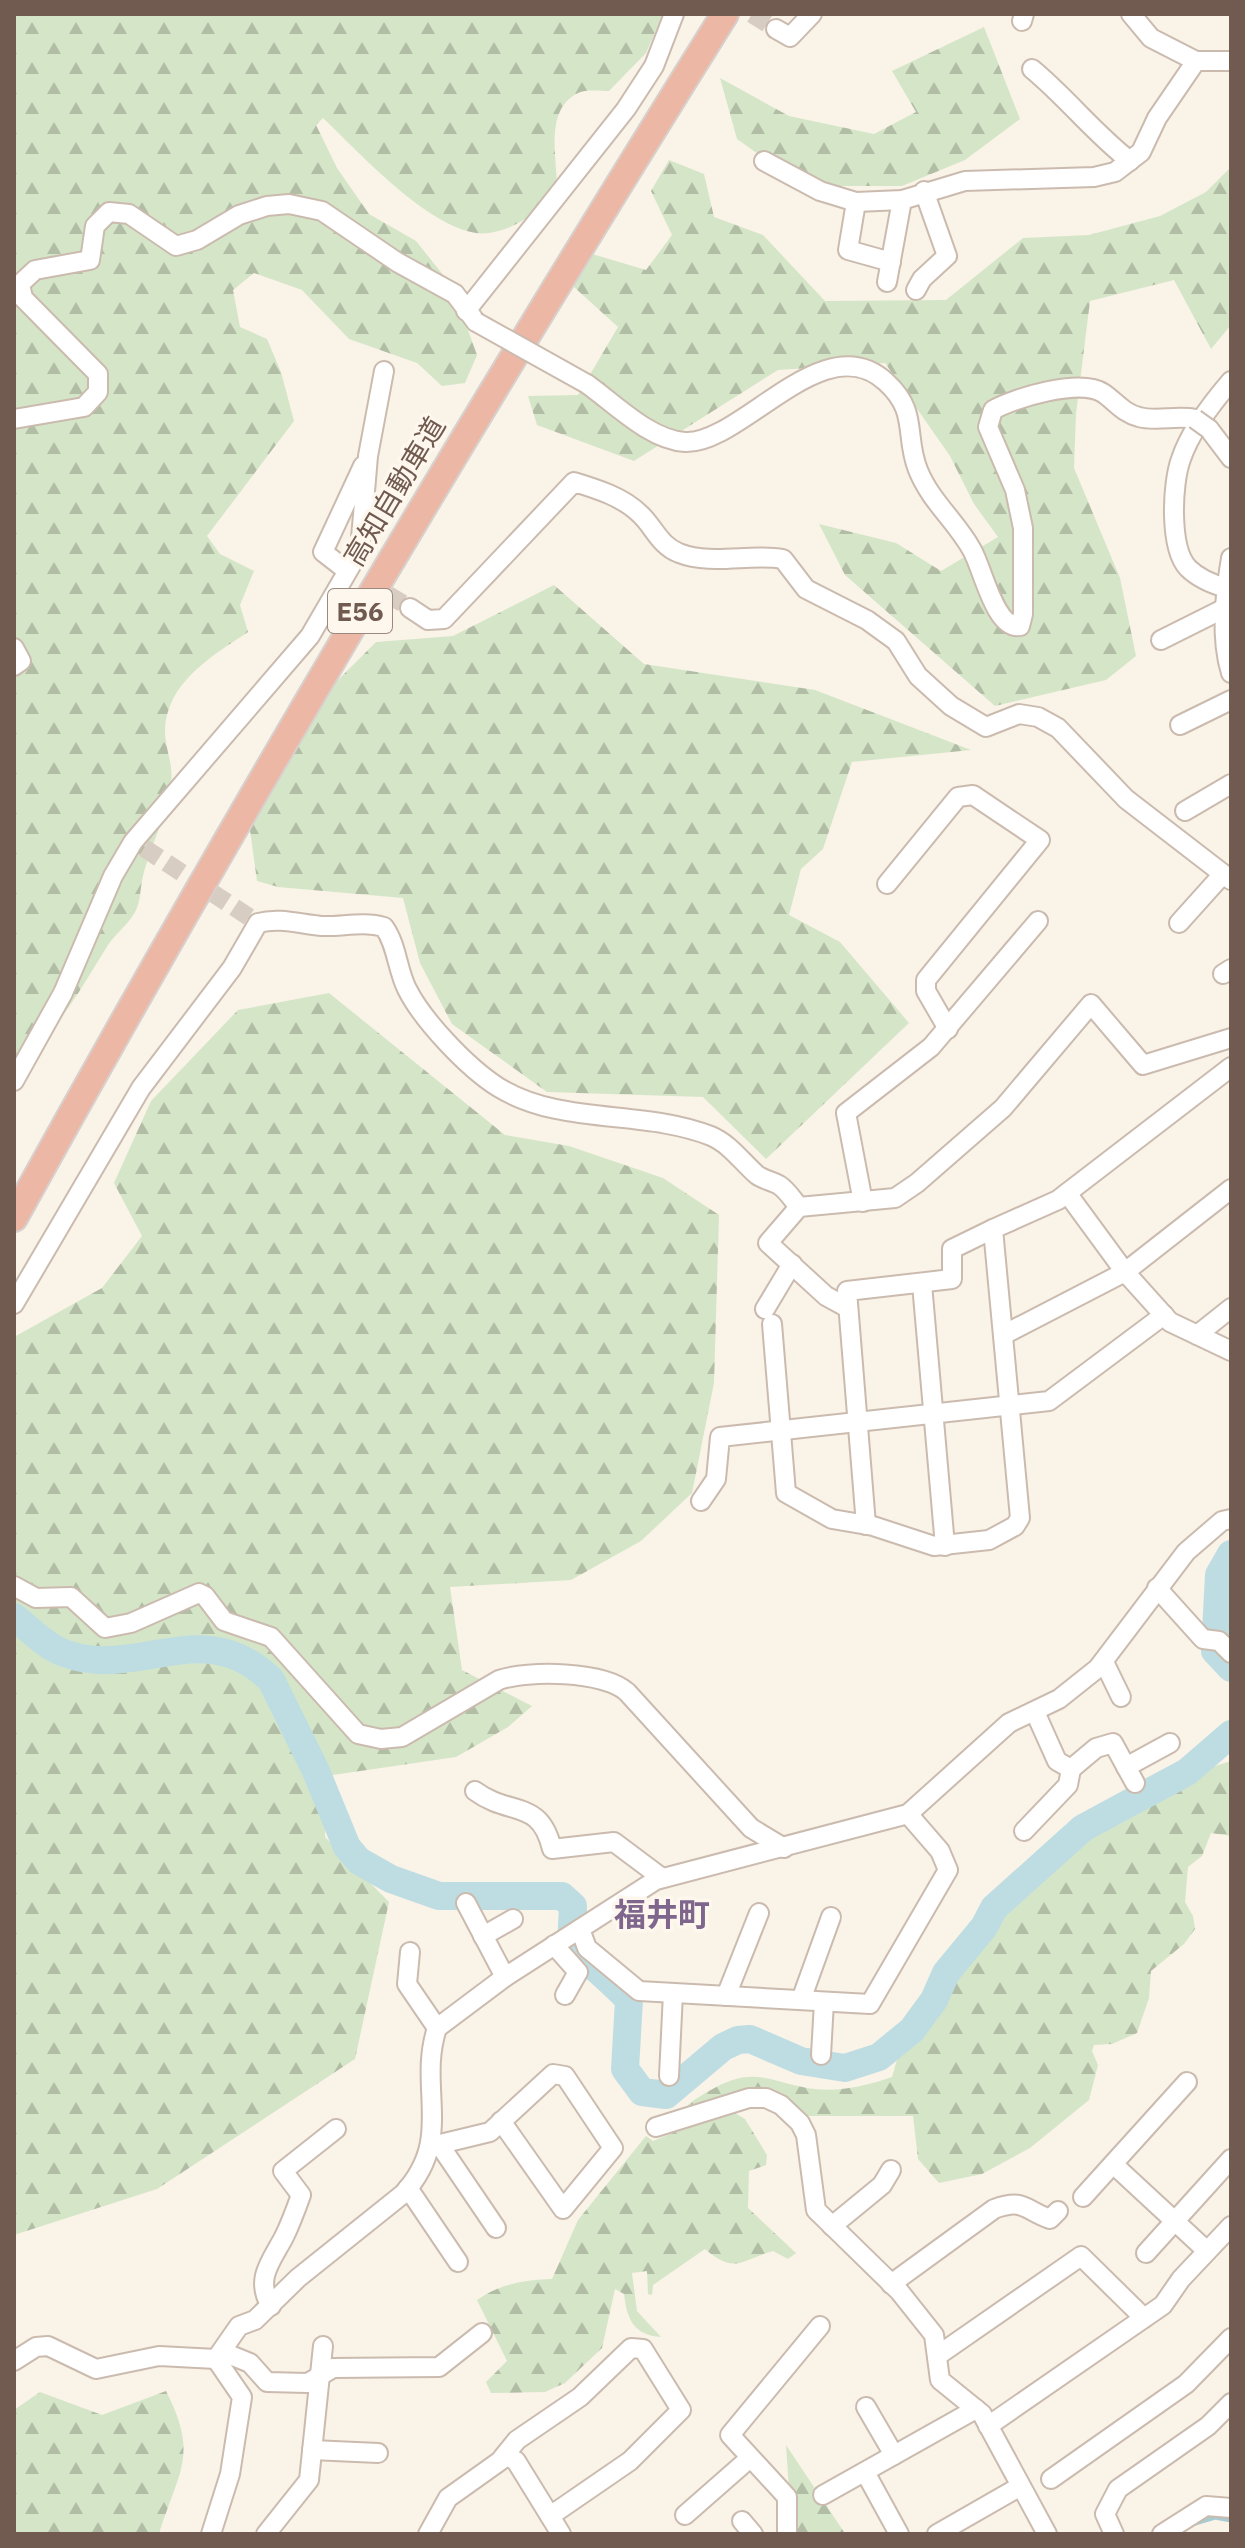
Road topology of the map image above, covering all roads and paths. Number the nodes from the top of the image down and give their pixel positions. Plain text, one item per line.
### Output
1 (674, 14) edge
2 (710, 14) edge
3 (725, 14) edge
4 (812, 14) edge
5 (1131, 14) edge
6 (776, 29) dead end
7 (1196, 61) junction
8 (1231, 61) edge
9 (1032, 69) dead end
10 (764, 161) dead end
11 (1130, 161) junction
12 (924, 191) junction
13 (902, 200) junction
14 (856, 202) junction
15 (891, 262) junction
16 (887, 282) dead end
17 (916, 290) dead end
18 (471, 317) junction
19 (384, 371) dead end
20 (1230, 384) edge
21 (14, 419) edge
22 (1213, 430) edge
23 (368, 456) junction
24 (1231, 458) edge
25 (1231, 558) edge
26 (341, 566) tunnel mouth
27 (1226, 598) junction
28 (410, 608) tunnel mouth
29 (1161, 640) dead end
30 (14, 648) edge
31 (14, 666) edge
32 (1231, 673) edge
33 (1231, 700) edge
34 (1180, 725) dead end
35 (1231, 784) edge
36 (1185, 811) dead end
37 (1227, 877) edge
38 (887, 884) dead end
39 (1038, 921) dead end
40 (1179, 923) dead end
41 (948, 1029) junction
42 (1231, 1038) edge
43 (1231, 1067) edge
44 (14, 1081) edge
45 (14, 1186) edge
46 (1231, 1189) edge
47 (1067, 1193) junction
48 (863, 1202) junction
49 (799, 1207) junction
50 (14, 1218) edge
51 (993, 1229) junction
52 (792, 1264) junction
53 (1125, 1272) junction
54 (922, 1284) junction
55 (14, 1304) edge
56 (848, 1308) junction
57 (1231, 1308) edge
58 (1164, 1315) junction
59 (1003, 1335) junction
60 (1197, 1335) junction
61 (1231, 1351) edge
62 (1009, 1406) junction
63 (932, 1414) junction
64 (858, 1422) junction
65 (782, 1431) junction
66 (701, 1501) dead end
67 (1231, 1519) edge
68 (866, 1525) junction
69 (945, 1546) junction
70 (14, 1586) edge
71 (1157, 1588) junction
72 (1218, 1645) edge
73 (1104, 1662) junction
74 (1121, 1697) dead end
75 (1035, 1712) junction
76 (1170, 1743) dead end
77 (1071, 1769) junction
78 (475, 1791) dead end
79 (908, 1814) junction
80 (1024, 1831) dead end
81 (784, 1848) junction
82 (662, 1878) junction
83 (466, 1903) dead end
84 (759, 1913) dead end
85 (831, 1917) dead end
86 (513, 1919) dead end
87 (483, 1936) junction
88 (568, 1936) junction
89 (410, 1952) dead end
90 (505, 1977) junction
91 (673, 1993) junction
92 (565, 1995) dead end
93 (726, 1996) junction
94 (801, 2000) junction
95 (824, 2002) junction
96 (437, 2028) junction
97 (821, 2055) dead end
98 (669, 2076) dead end
99 (1187, 2082) dead end
100 (501, 2121) junction
101 (656, 2127) dead end
102 (336, 2129) dead end
103 (436, 2145) junction
104 (1231, 2159) edge
105 (1113, 2164) junction
106 (891, 2170) dead end
107 (408, 2188) junction
108 (1083, 2197) dead end
109 (1058, 2211) dead end
110 (1175, 2221) junction
111 (832, 2226) junction
112 (1231, 2226) edge
113 (496, 2228) dead end
114 (1207, 2251) junction
115 (1146, 2253) dead end
116 (458, 2262) dead end
117 (891, 2284) junction
118 (271, 2306) junction
119 (1144, 2318) junction
120 (820, 2326) dead end
121 (482, 2333) dead end
122 (1231, 2338) edge
123 (323, 2346) dead end
124 (220, 2355) junction
125 (937, 2356) junction
126 (14, 2361) edge
127 (320, 2376) junction
128 (1231, 2403) edge
129 (866, 2407) dead end
130 (976, 2409) junction
131 (988, 2426) junction
132 (312, 2450) junction
133 (378, 2453) dead end
134 (505, 2455) junction
135 (894, 2455) junction
136 (750, 2458) junction
137 (865, 2472) junction
138 (1051, 2479) dead end
139 (1019, 2487) junction
140 (823, 2495) dead end
141 (1231, 2508) edge
142 (685, 2515) dead end
143 (550, 2516) junction
144 (211, 2534) edge
145 (266, 2534) edge
146 (428, 2534) edge
147 (561, 2534) edge
148 (787, 2534) edge
149 (899, 2534) edge
150 (937, 2534) edge
151 (1047, 2534) edge
152 (1114, 2534) edge
153 (1162, 2534) edge

1 - 18 street
2 - 45 highway, 高知自動車道 / E56
3 - 50 highway, 高知自動車道 / E56
4 - 6 street
5 - 7 street
7 - 8 street
7 - 11 street
9 - 11 street
10 - 14 street
11 - 12 street
12 - 13 street
12 - 17 street
13 - 14 street
13 - 15 street
14 - 15 street
15 - 16 street
18 - 21 street
18 - 22 street, bridge
19 - 23 street
20 - 27 street
22 - 24 street
23 - 26 street
23 - 44 street
25 - 27 street
27 - 29 street
27 - 32 street
28 - 37 street
30 - 31 street
33 - 34 street
35 - 36 street
37 - 40 street
38 - 41 street
39 - 41 street
41 - 48 street
42 - 48 street
43 - 47 street
46 - 53 street
47 - 51 street
47 - 53 street
48 - 49 street
49 - 52 street
49 - 55 street
51 - 54 street
51 - 59 street
52 - 56 street
52 - 65 street
53 - 58 street
53 - 59 street
54 - 56 street
54 - 63 street
56 - 64 street
57 - 60 street
58 - 60 street
58 - 62 street
59 - 62 street
60 - 61 street
62 - 63 street
62 - 69 street
63 - 64 street
63 - 69 street
64 - 65 street
64 - 68 street
65 - 66 street
65 - 68 street
67 - 71 street
68 - 69 street
70 - 81 street
71 - 72 street
71 - 73 street
73 - 74 street
73 - 75 street
75 - 77 street
75 - 79 street
76 - 77 street
77 - 80 street
78 - 82 street
79 - 81 street
79 - 95 street
81 - 82 street
82 - 88 street
83 - 87 street
84 - 93 street
85 - 94 street
86 - 87 street
87 - 90 street
88 - 90 street
88 - 91 street
88 - 92 street
89 - 96 street
90 - 96 street
91 - 93 street
91 - 98 street
93 - 94 street
94 - 95 street
95 - 97 street
96 - 103 street
99 - 105 street
100 - 100 street
100 - 103 street
101 - 111 street
102 - 118 street
103 - 107 street
103 - 113 street
104 - 110 street
105 - 108 street
105 - 110 street
106 - 111 street
107 - 116 street
107 - 118 street
109 - 117 street
110 - 114 street
110 - 115 street
111 - 117 street
112 - 114 street
114 - 119 street
117 - 125 street
118 - 124 street
119 - 125 street
119 - 131 street
120 - 136 street
121 - 127 street
122 - 138 street
123 - 127 street
124 - 126 street
124 - 127 street
124 - 144 street
125 - 130 street
127 - 132 street
128 - 152 street
129 - 135 street
130 - 131 street
130 - 135 street
131 - 139 street
132 - 133 street
132 - 145 street
134 - 143 street
134 - 143 street
134 - 146 street
135 - 137 street
136 - 142 street
136 - 148 street
137 - 140 street
137 - 149 street
139 - 150 street
139 - 151 street
141 - 153 street
143 - 147 street

